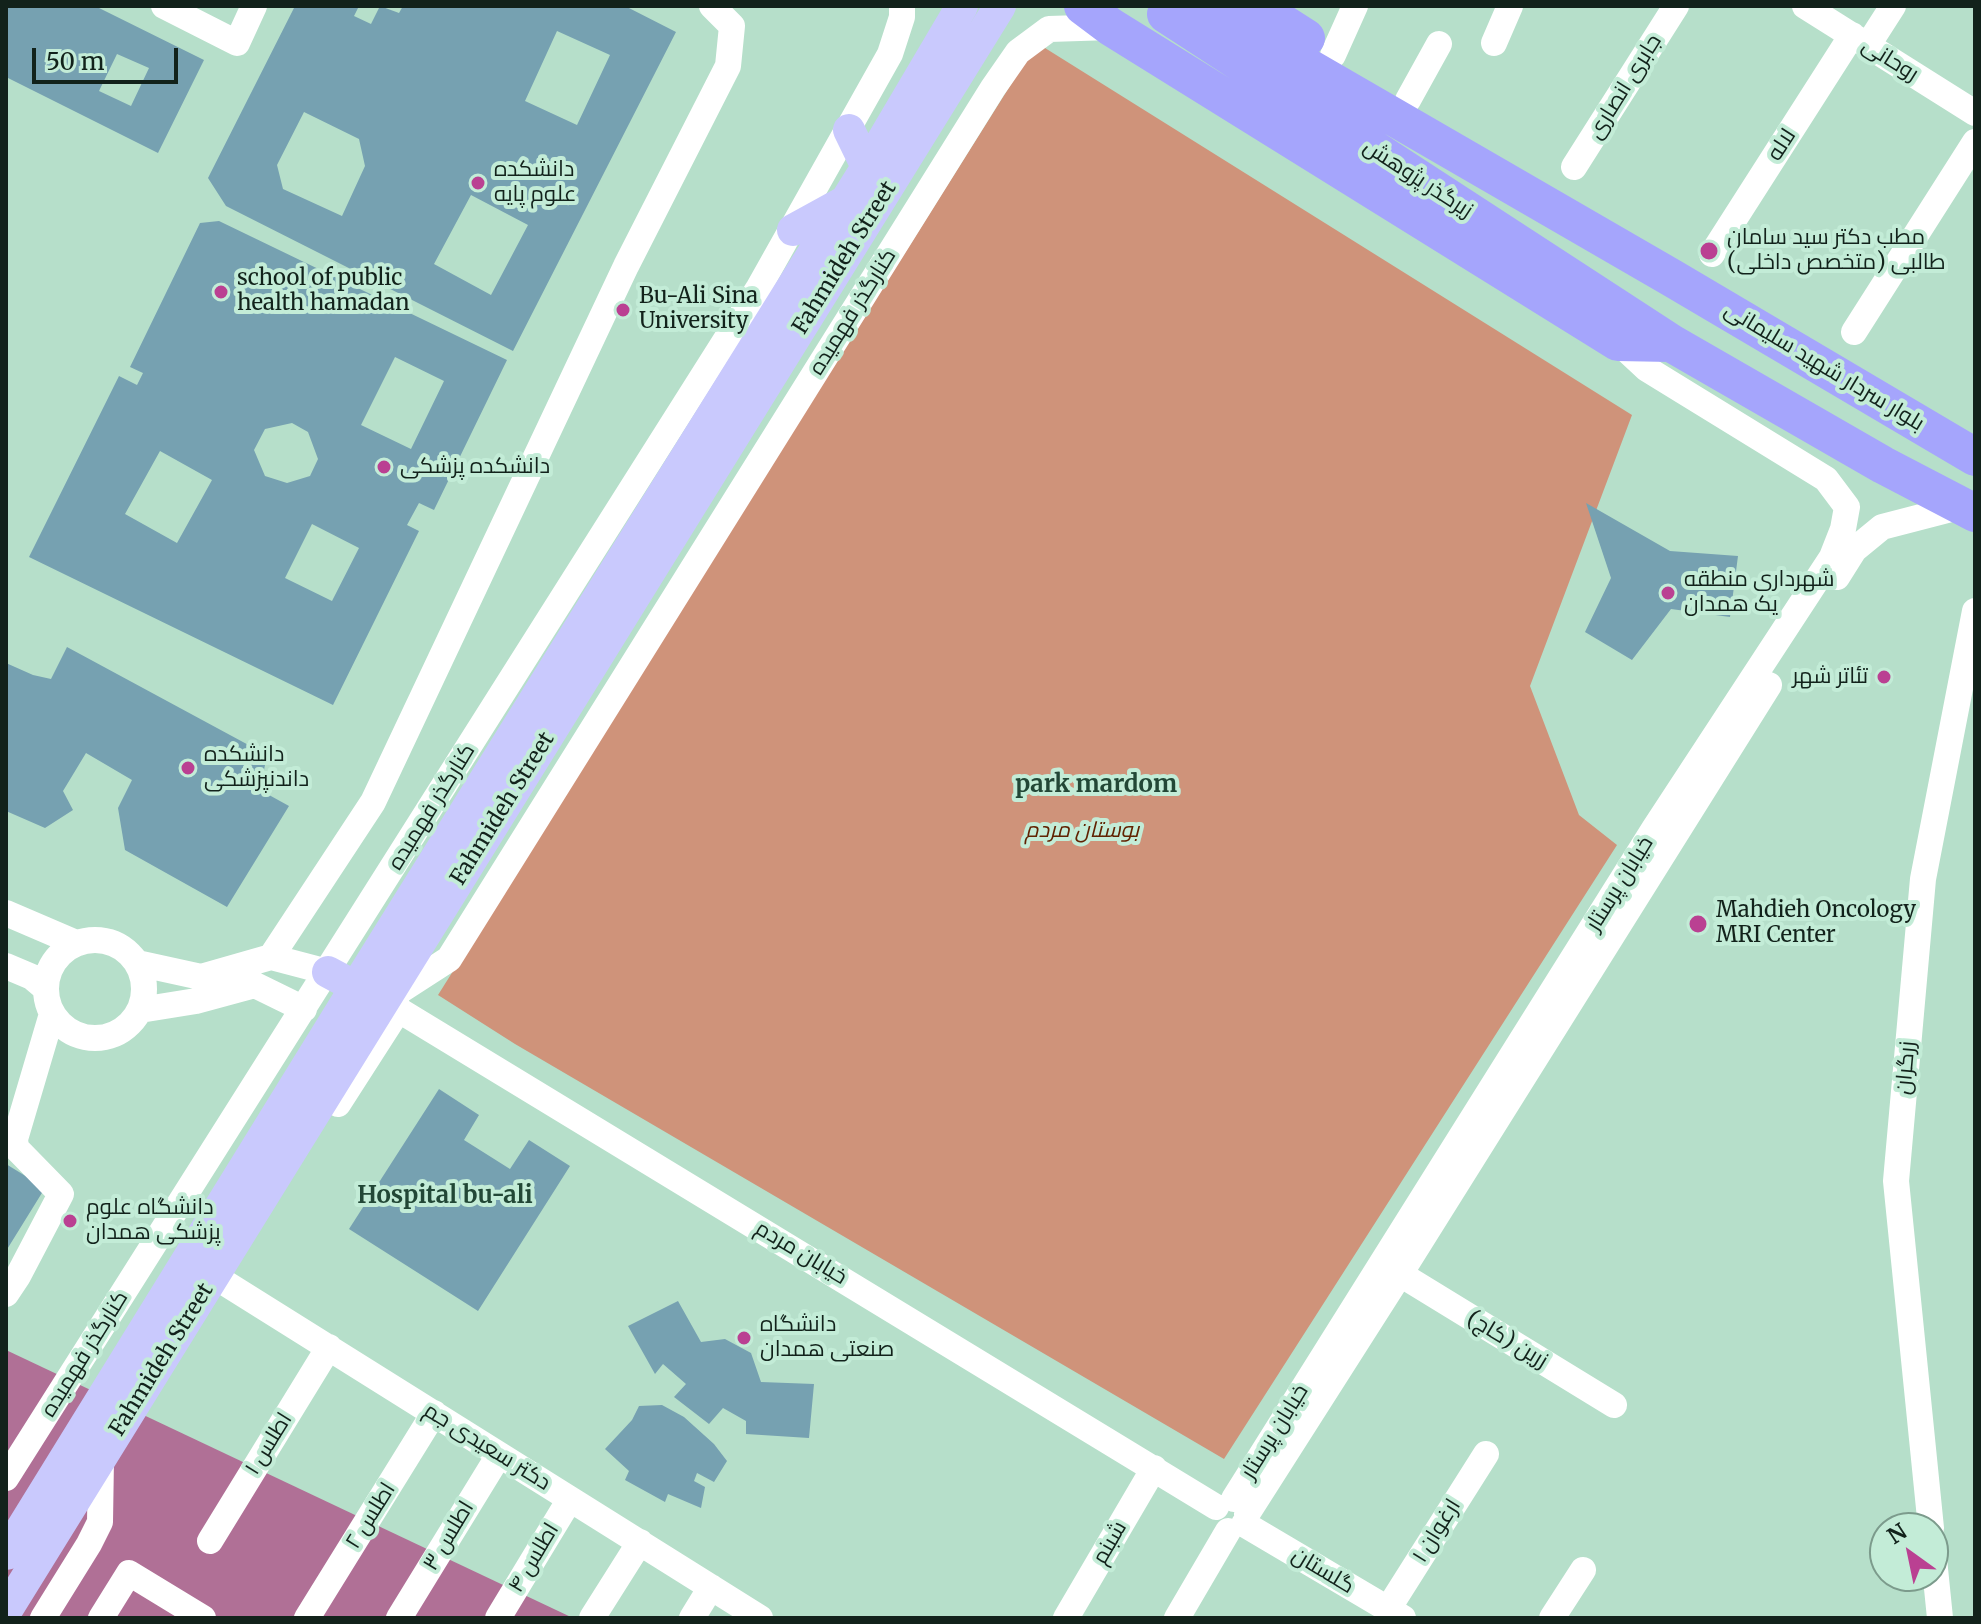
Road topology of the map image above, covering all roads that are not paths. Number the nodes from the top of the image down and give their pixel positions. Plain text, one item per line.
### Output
1 (164, 6) edge
2 (254, 6) edge
3 (712, 6) edge
4 (902, 6) edge
5 (962, 6) edge
6 (1000, 6) edge
7 (1202, 6) edge
8 (1234, 6) edge
9 (1256, 6) edge
10 (1355, 6) edge
11 (1510, 6) edge
12 (1676, 6) edge
13 (1805, 6) edge
14 (1893, 6) edge
15 (1099, 13) edge
16 (1166, 14) dead end
17 (1301, 34) junction
18 (1860, 40) junction
19 (1494, 43) dead end
20 (1439, 44) dead end
21 (1333, 55) junction
22 (1408, 100) junction
23 (1975, 113) edge
24 (849, 130) junction
25 (1975, 142) edge
26 (867, 167) junction
27 (1574, 167) dead end
28 (846, 201) junction
29 (793, 230) junction
30 (1712, 254) dead end
31 (1672, 278) junction
32 (1854, 332) dead end
33 (1618, 342) junction
34 (1671, 343) junction
35 (1975, 457) edge
36 (1969, 509) edge
37 (1975, 611) edge
38 (6, 913) edge
39 (76, 943) junction
40 (271, 957) junction
41 (137, 963) junction
42 (6, 966) edge
43 (328, 972) junction
44 (45, 988) junction
45 (380, 999) junction
46 (304, 1009) junction
47 (140, 1010) junction
48 (52, 1014) junction
49 (1400, 1274) junction
50 (219, 1279) junction
51 (6, 1294) edge
52 (329, 1347) junction
53 (1614, 1405) dead end
54 (434, 1413) junction
55 (1486, 1454) dead end
56 (499, 1455) junction
57 (101, 1459) junction
58 (1154, 1468) junction
59 (6, 1478) edge
60 (570, 1499) junction
61 (1929, 1512) edge
62 (1234, 1515) junction
63 (210, 1541) dead end
64 (640, 1542) junction
65 (6, 1554) edge
66 (1583, 1570) dead end
67 (711, 1587) junction
68 (1937, 1592) edge
69 (6, 1611) edge
70 (1381, 1611) edge
71 (43, 1618) edge
72 (101, 1618) edge
73 (202, 1618) edge
74 (307, 1618) edge
75 (399, 1618) edge
76 (498, 1618) edge
77 (592, 1618) edge
78 (692, 1618) edge
79 (760, 1618) edge
80 (1066, 1618) edge
81 (1177, 1618) edge
82 (1552, 1618) edge
83 (1940, 1618) edge

1 - 2 street
3 - 40 street
4 - 24 street, کنارگذر فهمیده
5 - 26 main road, Fahmideh Street
6 - 45 main road, Fahmideh Street
7 - 31 highway, زیرگذر پژوهش
8 - 17 highway
9 - 17 highway
10 - 21 street
11 - 19 street
12 - 27 street, جابری انصاری
13 - 18 street, روحانی
14 - 18 street, لاله
15 - 33 highway
15 - 45 street, کنارگذر فهمیده
16 - 34 highway, زیرگذر پژوهش
17 - 21 highway
18 - 23 street, روحانی
18 - 30 street, لاله
20 - 22 street
21 - 22 highway
22 - 31 highway
24 - 26 main road
24 - 29 street, کنارگذر فهمیده
25 - 32 street
26 - 28 main road, Fahmideh Street
28 - 29 main road
28 - 45 main road, Fahmideh Street
29 - 43 street, کنارگذر فهمیده
31 - 35 highway, بلوار سردار شهید سلیمانی
33 - 34 highway
33 - 62 street, خیابان پرستار
34 - 36 highway
36 - 49 street, خیابان پرستار
37 - 61 street, زرگران
38 - 39 street
39 - 41 street
39 - 44 street
40 - 41 street
40 - 43 street
41 - 47 street
42 - 44 street
43 - 45 main road
43 - 46 street, کنارگذر فهمیده
44 - 48 street
45 - 50 main road, Fahmideh Street
45 - 58 street, خیابان مردم
45 - 65 main road, Fahmideh Street
46 - 47 street
46 - 59 street, کنارگذر فهمیده
47 - 48 street
48 - 51 street
49 - 53 street, زرین (کاج)
49 - 62 street, خیابان پرستار
50 - 52 street, دکتر سعیدی جم
50 - 57 main road, Fahmideh Street
52 - 54 street, دکتر سعیدی جم
52 - 63 street, اطلس ۱
54 - 56 street, دکتر سعیدی جم
54 - 74 street, اطلس ۲
55 - 70 street, ارغوان ۱
56 - 60 street, دکتر سعیدی جم
56 - 75 street, اطلس ۳
57 - 69 main road, Fahmideh Street
57 - 71 street
58 - 62 street, خیابان مردم
58 - 80 street, شبنم
60 - 64 street, دکتر سعیدی جم
60 - 76 street, اطلس ۴
62 - 70 street, گلستان
62 - 81 street
64 - 67 street, دکتر سعیدی جم
64 - 77 street
66 - 82 street
67 - 78 street
67 - 79 street, دکتر سعیدی جم
68 - 83 street
72 - 73 street

